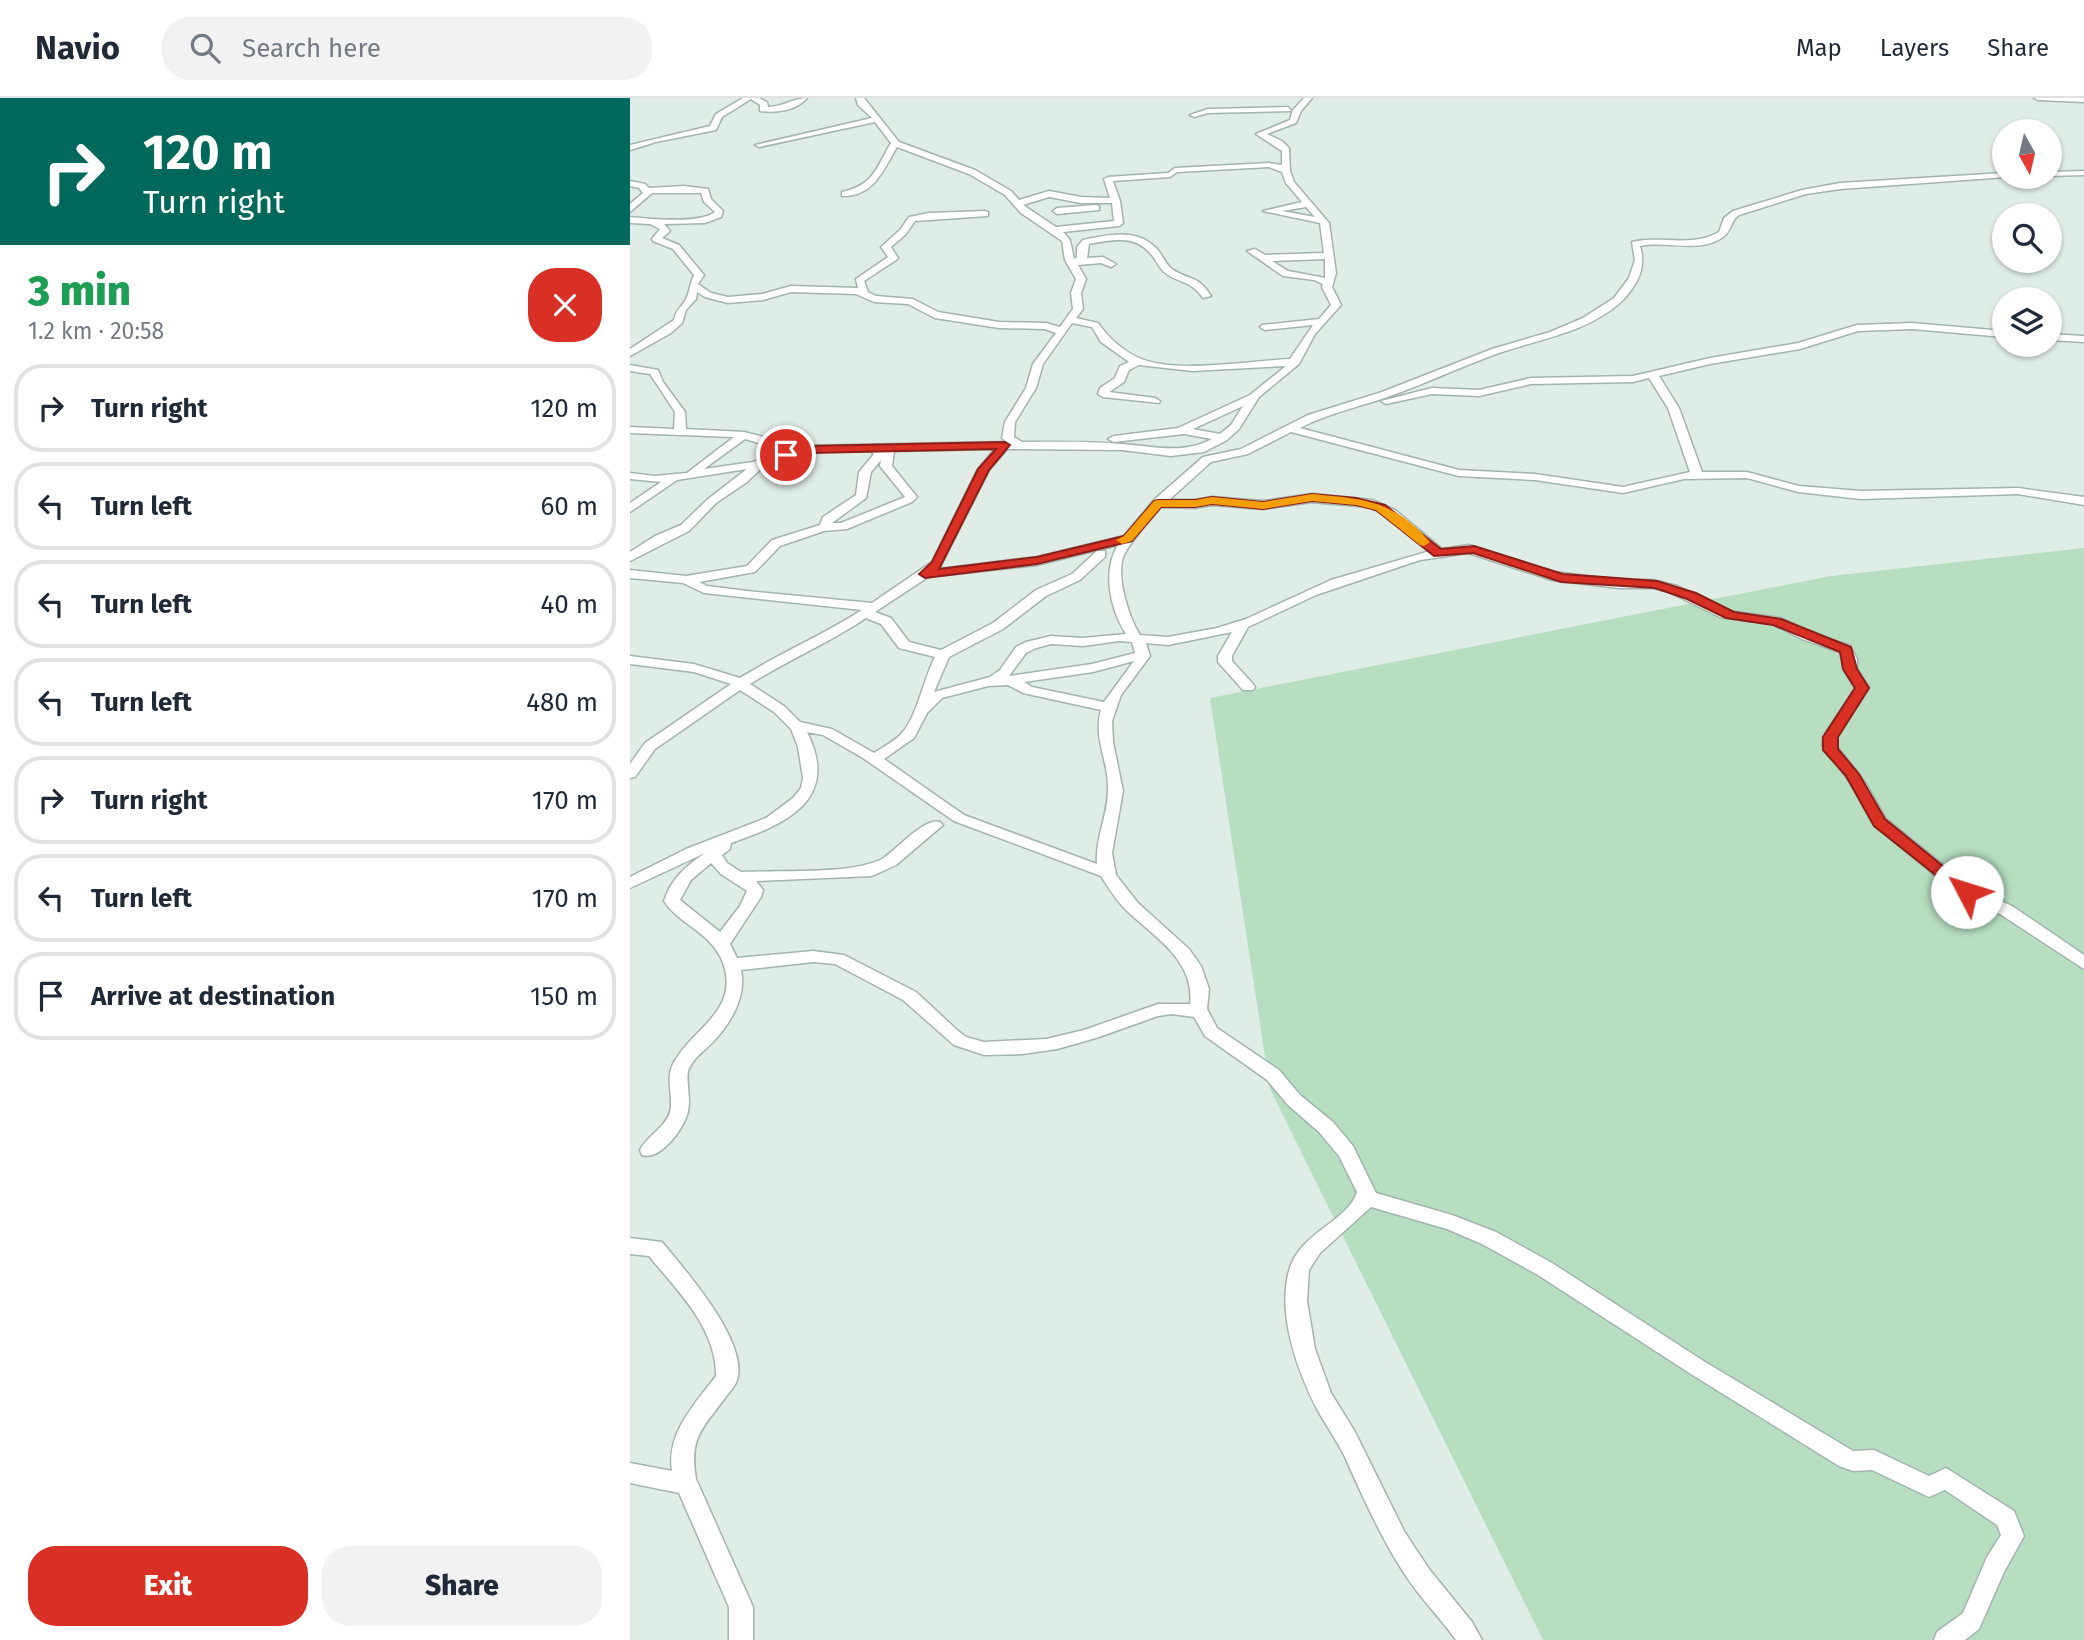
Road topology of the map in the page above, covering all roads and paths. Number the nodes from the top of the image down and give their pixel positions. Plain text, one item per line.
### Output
1 (748, 98) edge
2 (754, 98) edge
3 (803, 98) edge
4 (860, 98) edge
5 (1308, 98) edge
6 (2038, 98) edge
7 (1266, 99) edge
8 (2084, 100) edge
9 (1292, 111) junction
10 (1194, 115) dead end
11 (876, 120) junction
12 (895, 143) junction
13 (760, 145) dead end
14 (630, 148) edge
15 (1286, 172) junction
16 (2084, 173) edge
17 (2062, 174) edge
18 (1992, 176) edge
19 (630, 183) edge
20 (647, 191) junction
21 (845, 194) dead end
22 (1049, 194) junction
23 (1016, 204) junction
24 (1116, 204) junction
25 (1307, 204) junction
26 (630, 209) edge
27 (1087, 209) junction
28 (1057, 211) junction
29 (985, 214) dead end
30 (630, 217) edge
31 (1323, 221) junction
32 (647, 222) junction
33 (1086, 225) junction
34 (1059, 229) junction
35 (1092, 240) junction
36 (1252, 251) dead end
37 (1327, 256) junction
38 (1265, 258) junction
39 (1076, 263) junction
40 (1111, 264) dead end
41 (1327, 282) junction
42 (693, 285) junction
43 (863, 292) junction
44 (1206, 296) dead end
45 (1070, 320) junction
46 (1323, 321) junction
47 (1265, 327) dead end
48 (1061, 331) junction
49 (1992, 333) edge
50 (2062, 338) edge
51 (2084, 339) edge
52 (630, 353) edge
53 (1139, 361) junction
54 (1295, 362) junction
55 (630, 368) edge
56 (1653, 376) junction
57 (1254, 397) junction
58 (1155, 401) dead end
59 (1353, 405) junction
60 (1289, 428) junction
61 (630, 430) edge
62 (1177, 432) junction
63 (687, 434) junction
64 (744, 435) junction
65 (1223, 438) junction
66 (1012, 445) junction
67 (1069, 445) junction
68 (808, 449) junction
69 (874, 449) junction
70 (889, 449) junction
71 (759, 464) junction
72 (1697, 475) junction
73 (630, 476) edge
74 (678, 478) junction
75 (2084, 501) edge
76 (1158, 503) junction
77 (630, 508) edge
78 (825, 528) junction
79 (1128, 539) junction
80 (1087, 548) junction
81 (1438, 553) junction
82 (1101, 554) junction
83 (630, 557) edge
84 (1116, 565) junction
85 (630, 574) edge
86 (925, 574) junction
87 (686, 580) junction
88 (871, 610) junction
89 (1242, 626) junction
90 (1137, 639) junction
91 (943, 655) junction
92 (1142, 655) junction
93 (630, 660) edge
94 (1013, 682) junction
95 (739, 683) junction
96 (982, 684) junction
97 (1248, 687) dead end
98 (1108, 708) junction
99 (921, 711) junction
100 (798, 726) junction
101 (875, 759) junction
102 (630, 774) edge
103 (935, 825) dead end
104 (735, 838) junction
105 (713, 854) junction
106 (1107, 873) junction
107 (736, 877) junction
108 (630, 883) edge
109 (721, 944) junction
110 (2084, 963) edge
111 (732, 964) junction
112 (1201, 1013) junction
113 (649, 1150) dead end
114 (1367, 1198) junction
115 (630, 1247) edge
116 (630, 1473) edge
117 (687, 1484) junction
118 (741, 1640) edge
119 (1470, 1640) edge
120 (1946, 1640) edge

1 - 14 street
2 - 3 street
4 - 11 street
5 - 9 street
6 - 8 street
7 - 9 street
9 - 10 street
9 - 15 street
11 - 12 street
11 - 13 street
12 - 21 street
12 - 23 street
15 - 24 street
15 - 25 street
16 - 17 street
18 - 59 street
19 - 20 street
20 - 26 street
20 - 32 street
22 - 23 street
22 - 24 street
22 - 28 street
23 - 34 street
24 - 27 street
24 - 33 street
25 - 31 street
25 - 31 street
27 - 28 street
27 - 33 street
28 - 34 street
29 - 43 street
30 - 32 street
31 - 37 street
32 - 42 street
33 - 34 street
33 - 35 street
34 - 39 street
35 - 39 street
35 - 44 street
36 - 38 street
37 - 38 street
37 - 41 street
38 - 41 street
39 - 40 street
39 - 45 street
41 - 46 street
42 - 43 street
42 - 52 street
43 - 48 street
45 - 48 street
45 - 53 street
46 - 47 street
46 - 54 street
48 - 66 street
49 - 56 street
50 - 51 street
53 - 54 street
53 - 58 street
54 - 57 street
55 - 63 street
56 - 59 street
56 - 72 street
57 - 62 street
57 - 65 street
59 - 60 street
60 - 72 street
60 - 76 street
61 - 63 street
62 - 65 street
62 - 67 street
63 - 64 street
64 - 68 street
64 - 74 street
65 - 67 street
66 - 67 street
66 - 70 street
66 - 86 street
68 - 69 street
68 - 71 street
69 - 70 street
69 - 78 street
70 - 78 street
71 - 74 street
71 - 83 street
72 - 75 street
73 - 74 street
74 - 77 street
76 - 79 street
76 - 81 street
78 - 87 street
79 - 80 street
79 - 84 street
80 - 82 street
80 - 86 street
81 - 89 street
81 - 110 street
82 - 84 street
82 - 91 street
84 - 90 street
85 - 87 street
86 - 88 street
87 - 88 street
88 - 91 street
88 - 95 street
89 - 90 street
89 - 97 street
90 - 92 street
90 - 96 street
91 - 99 street
92 - 94 street
92 - 98 street
93 - 95 street
94 - 96 street
94 - 98 street
95 - 100 street
95 - 102 street
96 - 99 street
98 - 106 street
99 - 101 street
100 - 101 street
100 - 104 street
101 - 106 street
103 - 107 street
104 - 105 street
104 - 108 street
105 - 107 street
105 - 109 street
106 - 112 street
107 - 109 street
109 - 111 street
111 - 112 street
111 - 113 street
112 - 114 street
114 - 119 street
114 - 120 street
115 - 117 street
116 - 117 street
117 - 118 street

